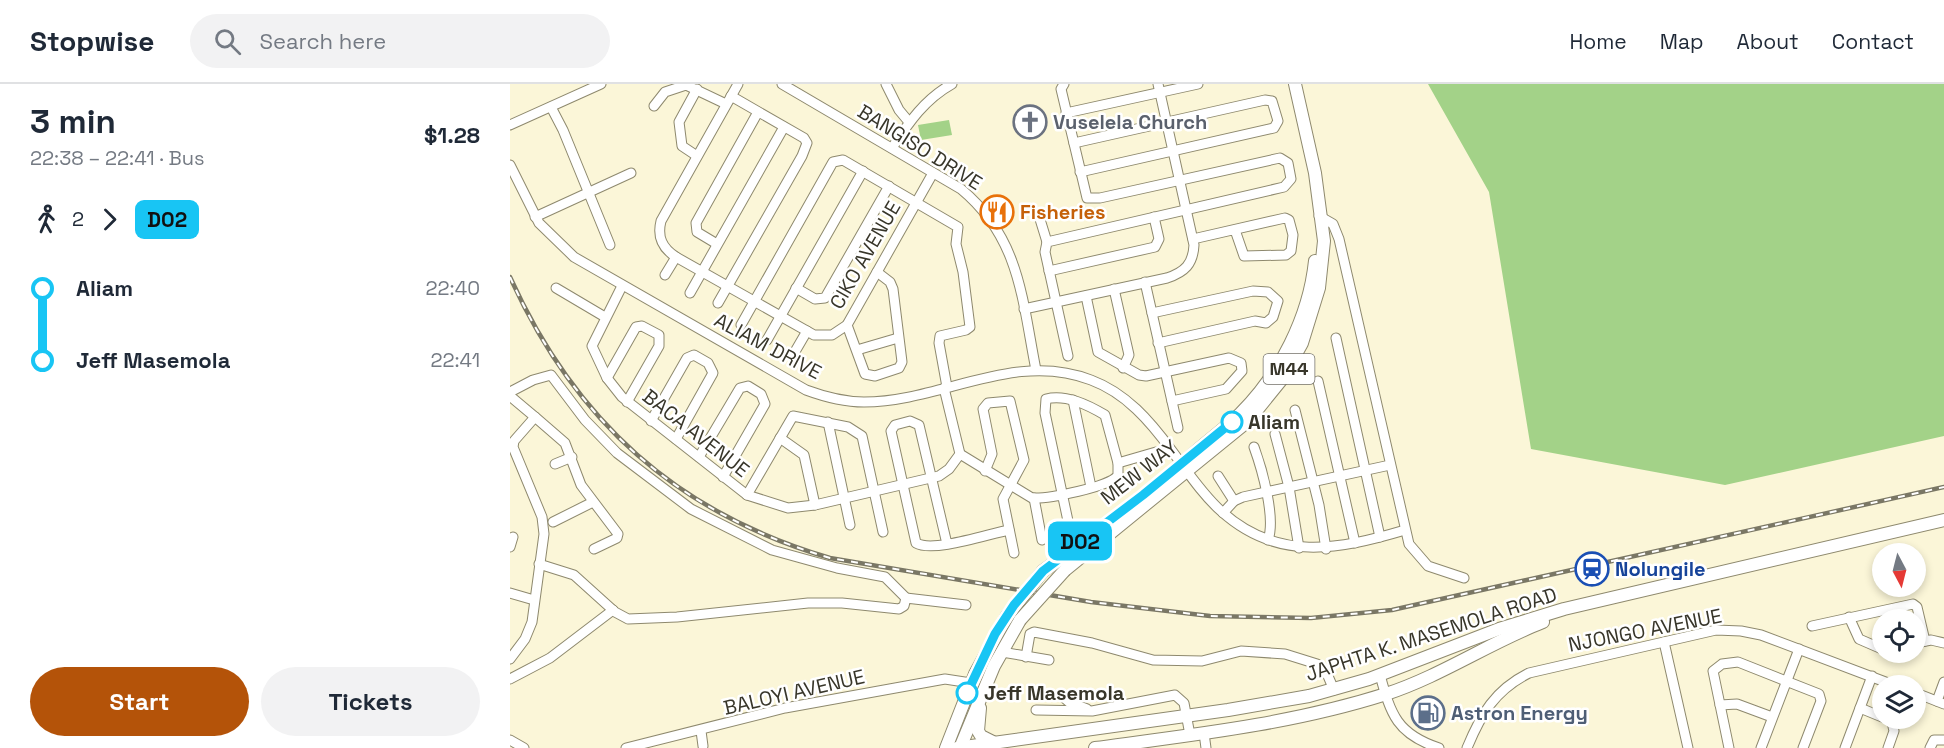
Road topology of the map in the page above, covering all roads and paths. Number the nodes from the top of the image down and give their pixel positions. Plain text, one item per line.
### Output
1 (601, 84) edge
2 (738, 84) edge
3 (782, 84) edge
4 (886, 84) edge
5 (952, 84) edge
6 (1198, 84) edge
7 (1295, 84) edge
8 (1062, 86) edge
9 (1159, 88) edge
10 (697, 89) junction
11 (728, 100) junction
12 (654, 106) dead end
13 (551, 107) junction
14 (758, 112) junction
15 (1066, 113) junction
16 (909, 122) junction
17 (1166, 122) junction
18 (510, 125) edge
19 (784, 126) junction
20 (1074, 143) junction
21 (892, 148) junction
22 (1172, 151) junction
23 (697, 156) junction
24 (510, 165) edge
25 (863, 171) junction
26 (1080, 172) junction
27 (631, 173) dead end
28 (933, 173) junction
29 (1179, 180) junction
30 (889, 186) junction
31 (589, 191) junction
32 (916, 202) junction
33 (1186, 210) junction
34 (1320, 214) junction
35 (1039, 216) dead end
36 (535, 217) junction
37 (1154, 217) junction
38 (1235, 230) junction
39 (1193, 239) junction
40 (1047, 242) junction
41 (610, 244) dead end
42 (717, 244) junction
43 (676, 257) junction
44 (1049, 271) junction
45 (701, 272) junction
46 (877, 272) junction
47 (665, 275) dead end
48 (1145, 282) junction
49 (622, 286) junction
50 (728, 286) junction
51 (556, 288) dead end
52 (796, 288) junction
53 (1114, 289) junction
54 (690, 293) dead end
55 (1086, 296) junction
56 (754, 301) junction
57 (1056, 302) junction
58 (718, 303) dead end
59 (1024, 309) junction
60 (1152, 313) junction
61 (780, 316) junction
62 (605, 317) junction
63 (741, 325) dead end
64 (847, 325) junction
65 (807, 332) junction
66 (898, 338) junction
67 (1336, 338) dead end
68 (767, 340) dead end
69 (1158, 343) junction
70 (858, 350) junction
71 (793, 355) dead end
72 (1068, 356) dead end
73 (1123, 368) junction
74 (1036, 370) junction
75 (1165, 372) junction
76 (607, 378) junction
77 (1318, 381) dead end
78 (945, 387) junction
79 (510, 394) edge
80 (1073, 400) junction
81 (1172, 401) junction
82 (627, 402) junction
83 (1295, 410) dead end
84 (535, 417) junction
85 (651, 421) junction
86 (828, 422) junction
87 (1178, 429) dead end
88 (1275, 434) dead end
89 (780, 438) junction
90 (675, 440) junction
91 (1254, 447) dead end
92 (1156, 452) dead end
93 (960, 453) junction
94 (573, 457) junction
95 (699, 457) junction
96 (1118, 463) junction
97 (555, 464) dead end
98 (1390, 465) junction
99 (1185, 467) junction
100 (985, 471) junction
101 (1365, 471) junction
102 (1218, 476) dead end
103 (1340, 476) junction
104 (723, 477) junction
105 (932, 478) junction
106 (1313, 482) junction
107 (903, 485) junction
108 (1010, 486) junction
109 (1289, 487) junction
110 (1091, 488) junction
111 (873, 491) junction
112 (1265, 492) junction
113 (1062, 494) junction
114 (747, 495) junction
115 (844, 498) junction
116 (1034, 498) junction
117 (1234, 501) junction
118 (592, 502) junction
119 (814, 505) junction
120 (1223, 513) junction
121 (1944, 520) edge
122 (1068, 521) dead end
123 (553, 522) dead end
124 (850, 525) dead end
125 (1009, 530) junction
126 (1405, 530) junction
127 (883, 532) dead end
128 (513, 537) dead end
129 (1380, 537) junction
130 (1042, 540) dead end
131 (1268, 540) junction
132 (1355, 543) junction
133 (947, 544) junction
134 (510, 547) edge
135 (1299, 548) junction
136 (594, 549) dead end
137 (1326, 549) junction
138 (1014, 554) dead end
139 (539, 564) junction
140 (1464, 578) dead end
141 (510, 593) edge
142 (906, 598) junction
143 (534, 600) junction
144 (1598, 602) junction
145 (966, 605) dead end
146 (1888, 609) edge
147 (1917, 609) edge
148 (613, 610) junction
149 (1872, 612) edge
150 (1849, 617) junction
151 (1812, 626) dead end
152 (1664, 642) junction
153 (1926, 642) edge
154 (1944, 643) edge
155 (1872, 645) edge
156 (1799, 649) junction
157 (512, 652) edge
158 (1002, 652) junction
159 (1026, 657) junction
160 (1049, 660) dead end
161 (1380, 675) junction
162 (1872, 676) joint
163 (510, 679) edge
164 (1786, 680) junction
165 (1944, 682) edge
166 (971, 683) junction
167 (986, 684) junction
168 (1334, 690) junction
169 (1385, 694) junction
170 (1061, 695) dead end
171 (1940, 702) edge
172 (1720, 705) junction
173 (1860, 708) junction
174 (1240, 709) junction
175 (1036, 710) dead end
176 (1092, 711) junction
177 (1872, 713) edge
178 (1186, 716) junction
179 (1772, 717) junction
180 (1243, 727) junction
181 (1894, 729) edge
182 (701, 731) junction
183 (1204, 733) junction
184 (1190, 735) junction
185 (510, 740) edge
186 (1944, 740) edge
187 (994, 742) junction
188 (703, 746) dead end
189 (524, 748) edge
190 (626, 748) edge
191 (946, 748) edge
192 (959, 748) edge
193 (1096, 748) edge
194 (1206, 748) edge
195 (1439, 748) edge
196 (1467, 748) edge
197 (1688, 748) edge
198 (1729, 748) edge
199 (1761, 748) edge
200 (1803, 748) edge
201 (1845, 748) edge
202 (1888, 748) edge
203 (1929, 748) edge

1 - 13 street
2 - 11 street
3 - 21 street, BANGISO DRIVE
4 - 16 street
5 - 16 street
6 - 9 street
7 - 34 main road, MEW WAY / M44
8 - 15 street
9 - 15 street
9 - 17 street
10 - 11 street
10 - 12 street
10 - 23 street
11 - 14 street
11 - 23 street
13 - 18 street
13 - 31 street
14 - 19 street
14 - 42 street
15 - 20 street
16 - 21 street
17 - 20 street
17 - 22 street
17 - 22 street
19 - 42 street
19 - 50 street
20 - 26 street
21 - 28 street, BANGISO DRIVE
22 - 26 street
22 - 29 street
23 - 43 street
24 - 36 street, ALIAM DRIVE
25 - 30 street
25 - 52 street
25 - 56 street
26 - 29 street
27 - 31 street
28 - 32 street, CIKO AVENUE
28 - 59 street, BANGISO DRIVE
29 - 33 street
29 - 33 street
30 - 32 street
30 - 52 street
31 - 36 street
31 - 41 street
32 - 46 street, CIKO AVENUE
32 - 78 street, CIKO AVENUE
33 - 37 street
33 - 39 street
34 - 98 street
34 - 99 main road, MEW WAY / M44
35 - 40 street
36 - 49 street, ALIAM DRIVE
37 - 40 street
37 - 44 street
38 - 38 street
38 - 39 street
39 - 48 street
40 - 44 street
42 - 45 street
43 - 45 street
43 - 47 street
44 - 57 street
45 - 50 street
45 - 54 street
46 - 64 street, CIKO AVENUE
46 - 66 street
48 - 53 street
48 - 60 street
49 - 62 street, BACA AVENUE
49 - 78 street, ALIAM DRIVE
50 - 56 street
50 - 58 street
51 - 62 street
52 - 61 street
53 - 55 street
53 - 73 street
55 - 57 street
55 - 73 street
56 - 61 street
56 - 63 street
57 - 59 street
57 - 72 street
59 - 74 street, BANGISO DRIVE
60 - 69 street
60 - 69 street
61 - 65 street
61 - 68 street
62 - 76 street, BACA AVENUE
64 - 65 street, CIKO AVENUE
64 - 70 street
65 - 71 street
66 - 70 street
66 - 70 street
67 - 101 street
69 - 75 street
73 - 75 street
74 - 78 street, ALIAM DRIVE
74 - 99 street, ALIAM DRIVE
75 - 81 street
75 - 81 street
76 - 82 street, BACA AVENUE
76 - 82 street
77 - 103 street
78 - 93 street
79 - 84 street
79 - 142 street
80 - 96 street
80 - 110 street
80 - 113 street
81 - 87 street
82 - 85 street, BACA AVENUE
83 - 106 street
84 - 94 street
84 - 139 street
85 - 90 street, BACA AVENUE
85 - 90 street
86 - 89 street
86 - 111 street
86 - 115 street
88 - 109 street
89 - 114 street
89 - 119 street
90 - 95 street, BACA AVENUE
91 - 112 street
92 - 96 street
93 - 100 street
93 - 105 street, BACA AVENUE
94 - 97 street
94 - 118 street
95 - 104 street, BACA AVENUE
95 - 104 street
96 - 110 street
98 - 101 street
98 - 126 street
99 - 120 street, ALIAM DRIVE
99 - 158 main road, MEW WAY / M44, bridge
99 - 166 main road, MEW WAY / M44, bridge
100 - 108 street
100 - 108 street
101 - 103 street
101 - 129 street
102 - 117 street
103 - 106 street
103 - 132 street
104 - 114 street, BACA AVENUE
105 - 107 street, BACA AVENUE
105 - 107 street
105 - 133 street
106 - 109 street
106 - 137 street
107 - 111 street, BACA AVENUE
107 - 133 street
108 - 116 street
108 - 125 street
109 - 112 street
109 - 135 street
110 - 113 street
111 - 115 street, BACA AVENUE
111 - 127 street
112 - 117 street
112 - 131 street
113 - 116 street
113 - 122 street
114 - 119 street, BACA AVENUE
115 - 119 street, BACA AVENUE
115 - 124 street
116 - 130 street
117 - 120 street
118 - 123 street
118 - 136 street
120 - 131 street, ALIAM DRIVE
121 - 144 main road, JAPHTA K. MASEMOLA ROAD
125 - 133 street
125 - 138 street
126 - 129 street, ALIAM DRIVE
126 - 140 street
128 - 134 street
129 - 132 street, ALIAM DRIVE
131 - 135 street, ALIAM DRIVE
132 - 137 street, ALIAM DRIVE
135 - 137 street, ALIAM DRIVE
139 - 143 street
139 - 148 street
141 - 143 street
142 - 145 street
142 - 148 street
143 - 157 street
144 - 161 main road, JAPHTA K. MASEMOLA ROAD
144 - 169 main road, JAPHTA K. MASEMOLA ROAD
146 - 147 street
148 - 163 street
149 - 150 street
150 - 151 street
150 - 155 street
152 - 156 street, NJONGO AVENUE
152 - 196 street, NJONGO AVENUE
152 - 197 street
153 - 154 street
156 - 162 street, NJONGO AVENUE
156 - 164 street
158 - 159 street
158 - 167 main road, MEW WAY / M44
159 - 160 street
159 - 168 street
161 - 168 main road, JAPHTA K. MASEMOLA ROAD
161 - 169 street
162 - 173 street
164 - 172 street
164 - 179 street
164 - 200 street
165 - 171 street
166 - 182 street, BALOYI AVENUE
166 - 191 main road, MEW WAY / M44
167 - 187 main road
167 - 192 main road, MEW WAY / M44
168 - 174 main road, JAPHTA K. MASEMOLA ROAD
169 - 180 main road, JAPHTA K. MASEMOLA ROAD
169 - 195 street
170 - 176 street
172 - 179 street
172 - 198 street
173 - 177 street
173 - 201 street
174 - 178 main road, JAPHTA K. MASEMOLA ROAD
174 - 180 main road
175 - 176 street
176 - 178 street
178 - 184 street
178 - 187 main road, JAPHTA K. MASEMOLA ROAD
179 - 199 street
180 - 183 main road, JAPHTA K. MASEMOLA ROAD
181 - 202 street
182 - 188 street
182 - 190 street, BALOYI AVENUE
183 - 184 main road, JAPHTA K. MASEMOLA ROAD
183 - 194 street
184 - 193 main road, JAPHTA K. MASEMOLA ROAD
185 - 189 street
186 - 203 street
187 - 192 main road, JAPHTA K. MASEMOLA ROAD

